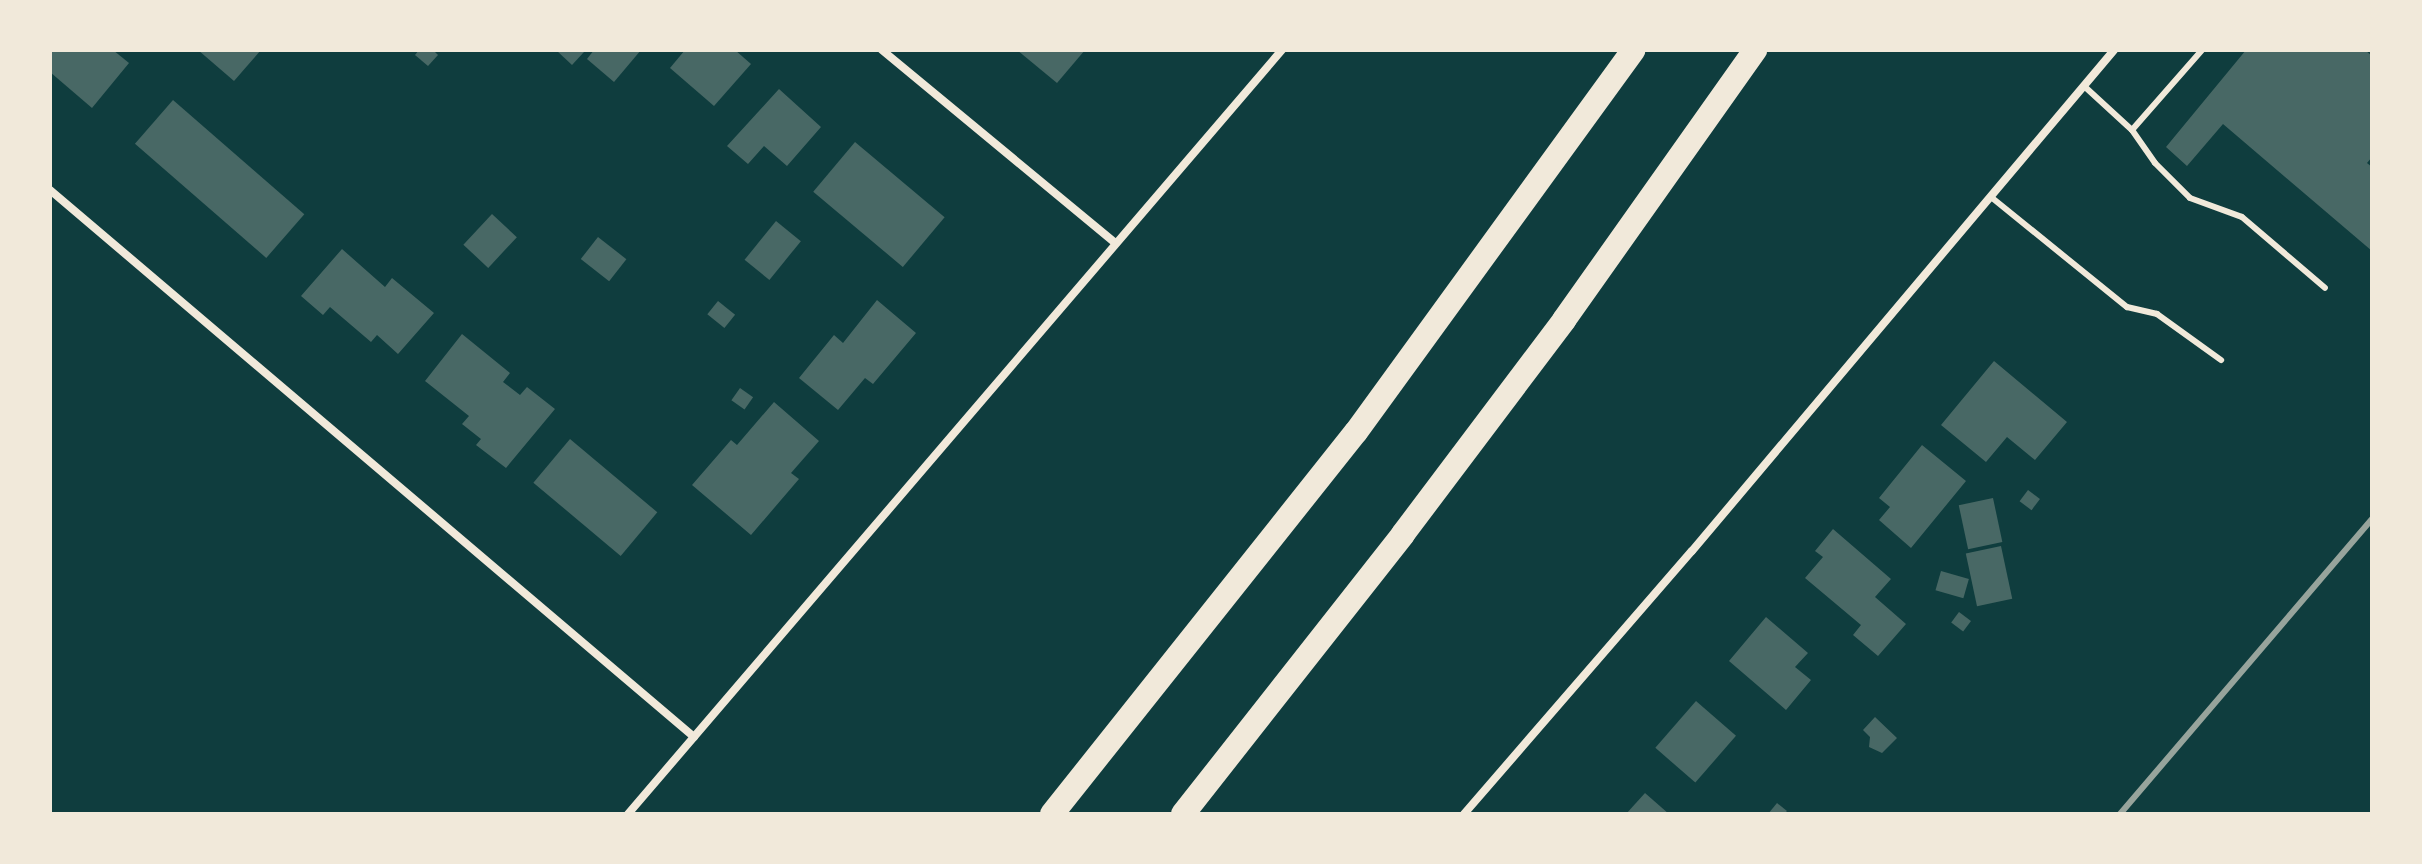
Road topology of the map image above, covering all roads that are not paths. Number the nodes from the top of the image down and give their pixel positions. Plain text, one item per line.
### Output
1 (882, 50) edge
2 (1282, 50) edge
3 (1634, 50) edge
4 (1755, 50) edge
5 (2114, 50) edge
6 (2202, 50) edge
7 (2084, 86) junction
8 (2132, 130) junction
9 (50, 190) edge
10 (1991, 197) junction
11 (1115, 243) junction
12 (2325, 288) dead end
13 (2221, 360) dead end
14 (694, 737) junction
15 (628, 814) edge
16 (1052, 814) edge
17 (1183, 814) edge
18 (1464, 814) edge

1 - 11 street
2 - 11 street
3 - 16 highway
4 - 17 highway
5 - 7 street
6 - 8 lane
7 - 8 lane
7 - 10 street
8 - 12 lane
9 - 14 street
10 - 13 lane
10 - 18 street
11 - 14 street
14 - 15 street

